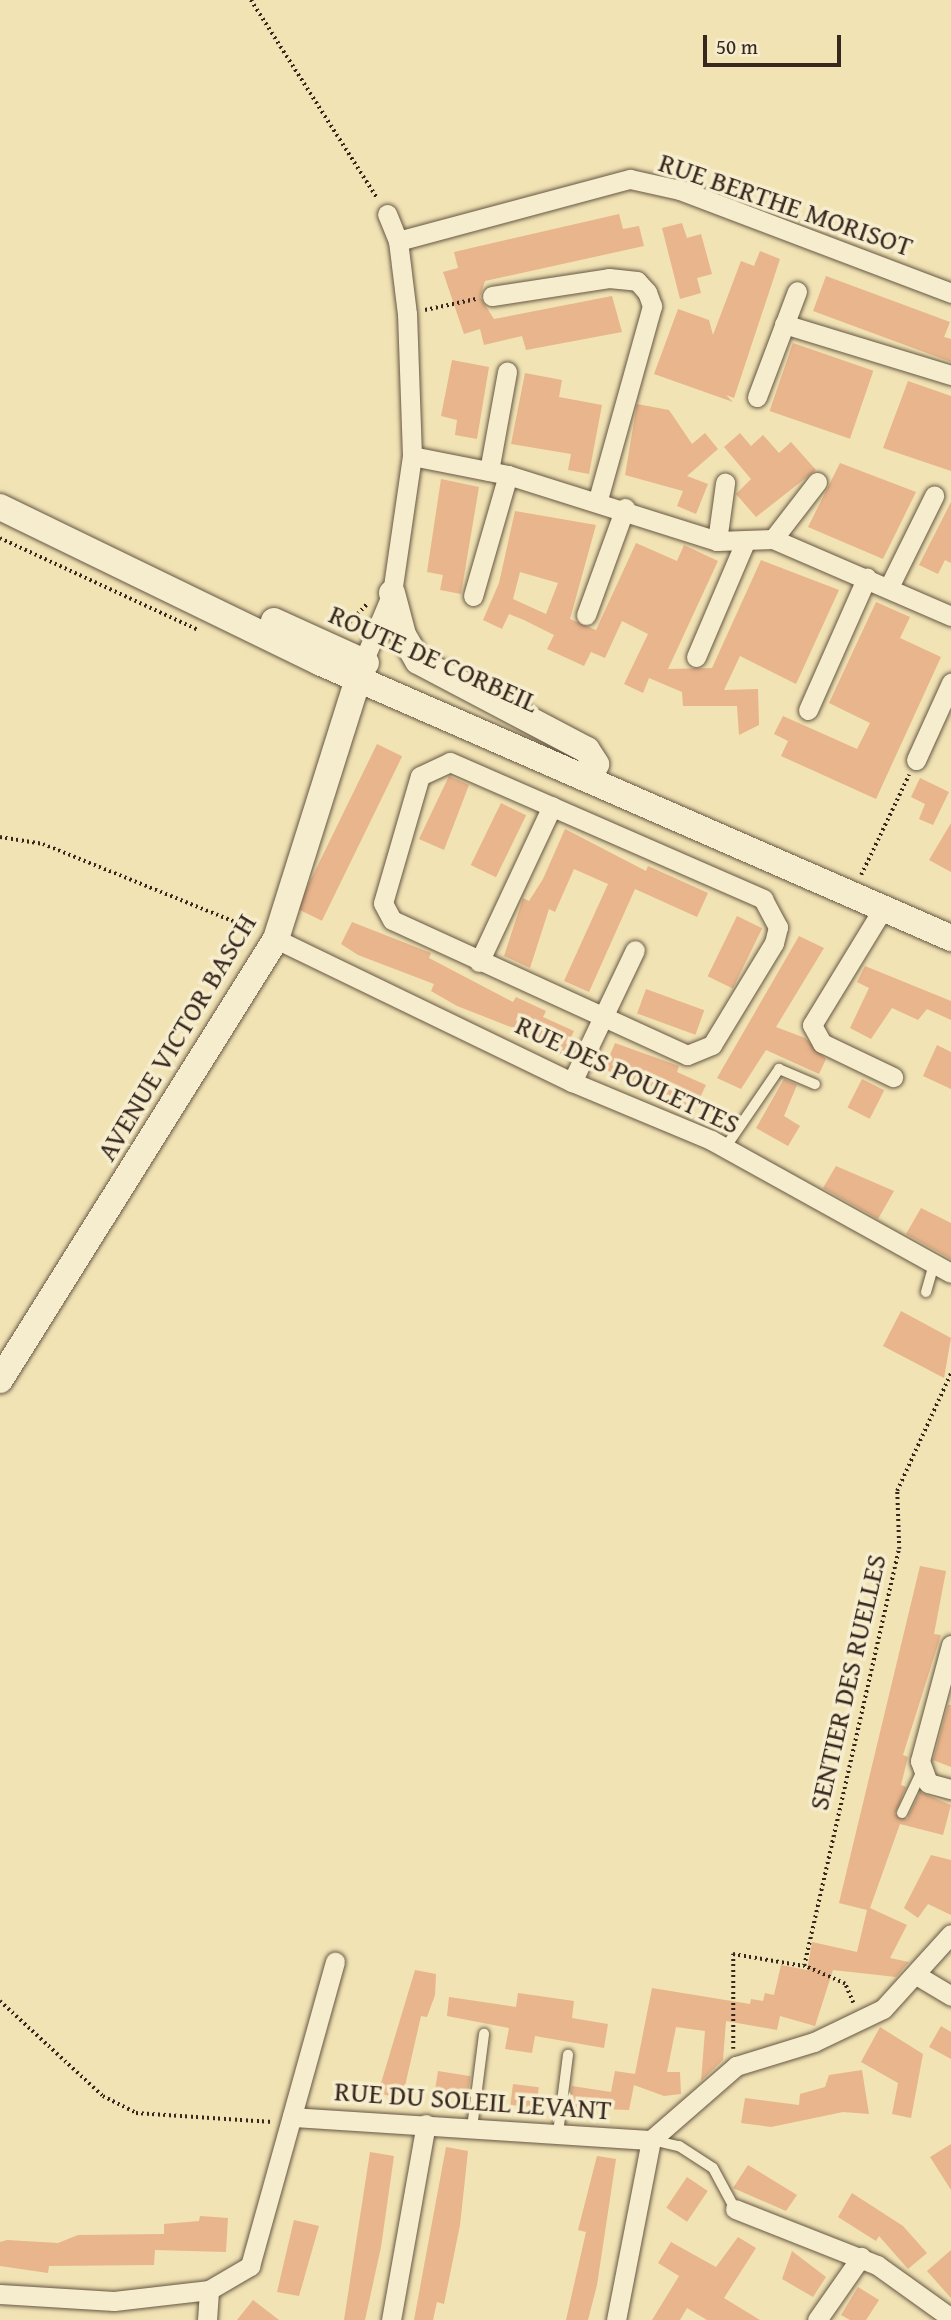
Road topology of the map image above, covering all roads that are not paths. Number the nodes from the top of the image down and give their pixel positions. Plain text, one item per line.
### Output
1 (387, 214) road end
2 (398, 241) junction
3 (797, 291) dead end
4 (951, 293) edge
5 (492, 296) road end
6 (784, 324) junction
7 (507, 372) dead end
8 (951, 375) edge
9 (757, 397) dead end
10 (412, 456) junction
11 (499, 473) junction
12 (817, 482) dead end
13 (725, 483) dead end
14 (934, 496) dead end
15 (598, 500) junction
16 (0, 507) edge
17 (625, 508) junction
18 (773, 538) junction
19 (717, 541) junction
20 (745, 542) junction
21 (867, 577) junction
22 (889, 587) junction
23 (392, 593) junction
24 (473, 596) dead end
25 (586, 615) dead end
26 (951, 616) edge
27 (696, 656) dead end
28 (360, 669) junction
29 (951, 683) edge
30 (808, 710) dead end
31 (916, 760) road end
32 (596, 764) junction
33 (552, 806) junction
34 (765, 853) junction
35 (884, 907) junction
36 (951, 938) edge
37 (276, 939) junction
38 (635, 950) dead end
39 (479, 962) junction
40 (603, 1018) junction
41 (893, 1077) dead end
42 (572, 1082) junction
43 (815, 1084) dead end
44 (725, 1148) junction
45 (942, 1269) edge
46 (926, 1292) dead end
47 (0, 1380) edge
48 (951, 1646) edge
49 (921, 1773) junction
50 (951, 1789) edge
51 (902, 1813) dead end
52 (951, 1934) edge
53 (335, 1962) dead end
54 (918, 1976) junction
55 (951, 1996) edge
56 (484, 2034) dead end
57 (568, 2055) dead end
58 (292, 2117) junction
59 (426, 2124) junction
60 (472, 2128) junction
61 (558, 2133) junction
62 (651, 2140) junction
63 (735, 2209) joint
64 (860, 2257) junction
65 (209, 2290) junction
66 (0, 2294) edge
67 (951, 2318) edge
68 (206, 2320) edge
69 (391, 2320) edge
70 (616, 2320) edge
71 (817, 2320) edge

1 - 2 street
2 - 4 street, RUE BERTHE MORISOT
2 - 10 street
3 - 6 street
5 - 15 street
6 - 8 street
6 - 9 street
7 - 11 street
10 - 11 street
10 - 23 street
11 - 15 street
11 - 24 street
12 - 18 street
13 - 19 street
14 - 22 street
15 - 17 street
16 - 28 main road, ROUTE DE CORBEIL
17 - 19 street
17 - 25 street
18 - 20 street
18 - 21 street
19 - 20 street
20 - 27 street
21 - 22 street
21 - 30 street
22 - 26 street
23 - 28 street
23 - 32 main road
28 - 32 main road, ROUTE DE CORBEIL
28 - 34 main road, ROUTE DE CORBEIL
28 - 37 main road, AVENUE VICTOR BASCH
29 - 31 street
32 - 34 main road, ROUTE DE CORBEIL
33 - 39 street
33 - 39 street
33 - 40 street
34 - 35 main road, ROUTE DE CORBEIL
35 - 36 main road, ROUTE DE CORBEIL
35 - 41 street
37 - 42 street, RUE DES POULETTES
37 - 47 main road, AVENUE VICTOR BASCH
38 - 40 street
39 - 40 street
40 - 42 street
42 - 44 street, RUE DES POULETTES
43 - 44 lane
44 - 45 street, RUE DES POULETTES
45 - 46 lane
48 - 49 street
49 - 50 street
49 - 51 lane
52 - 54 street
53 - 58 street
54 - 55 street
54 - 62 street
56 - 60 lane
57 - 61 lane
58 - 59 street, RUE DU SOLEIL LEVANT
58 - 65 street
59 - 60 street, RUE DU SOLEIL LEVANT
59 - 69 street
60 - 61 street, RUE DU SOLEIL LEVANT
61 - 62 street, RUE DU SOLEIL LEVANT
62 - 63 lane
62 - 70 street
63 - 64 street
64 - 67 street
64 - 71 street
65 - 66 street
65 - 68 street

